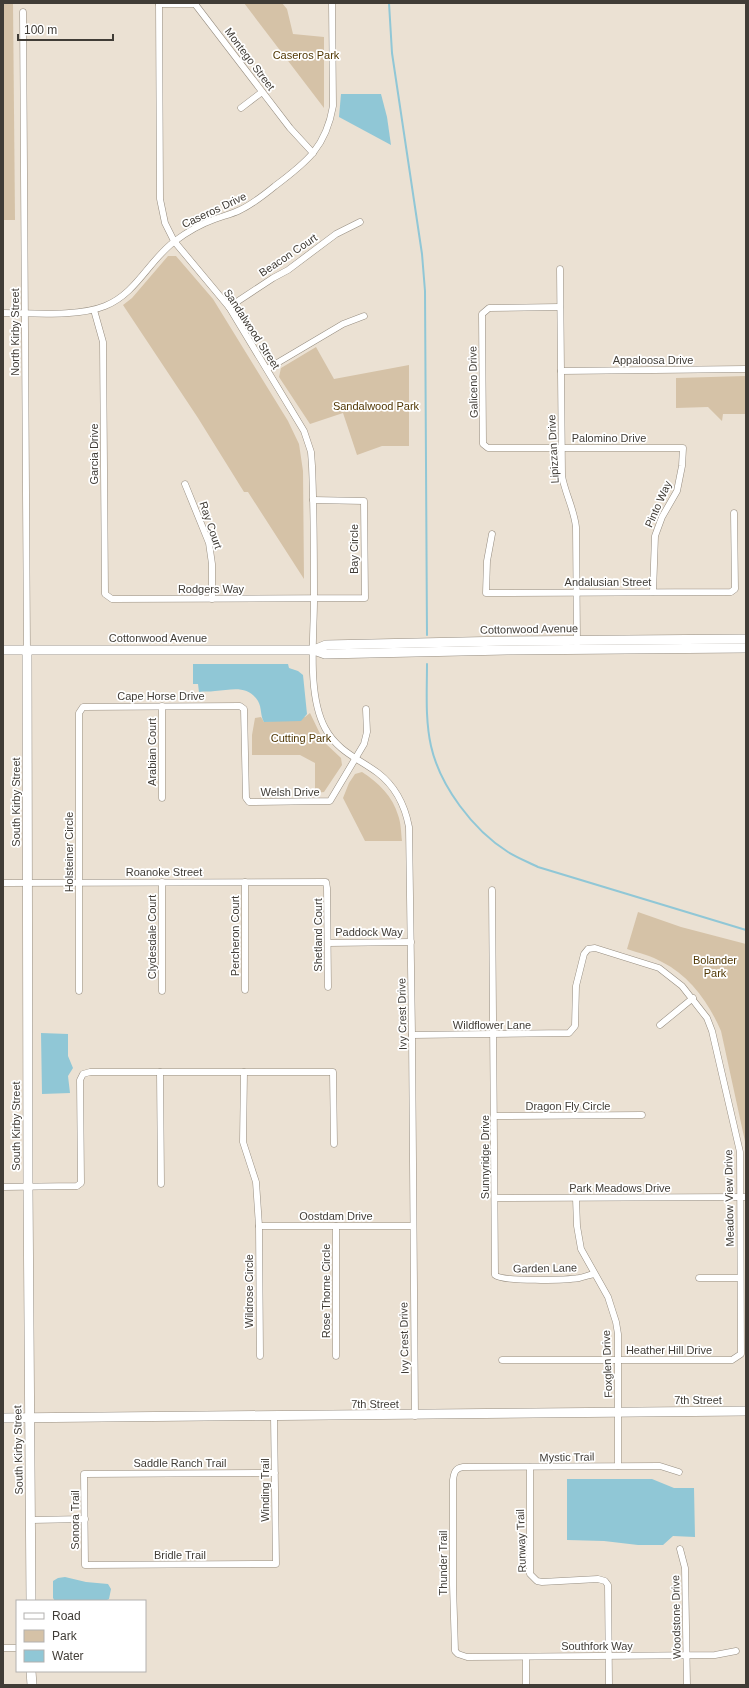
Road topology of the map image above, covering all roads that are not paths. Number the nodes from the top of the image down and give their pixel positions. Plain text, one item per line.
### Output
1 (332, 3) edge
2 (159, 4) edge
3 (23, 12) dead end
4 (262, 92) junction
5 (241, 108) dead end
6 (313, 153) junction
7 (360, 222) dead end
8 (174, 241) junction
9 (560, 269) dead end
10 (229, 307) junction
11 (560, 307) junction
12 (94, 310) junction
13 (3, 313) edge
14 (24, 313) junction
15 (364, 316) dead end
16 (267, 369) junction
17 (746, 369) edge
18 (561, 371) junction
19 (488, 448) joint
20 (561, 448) junction
21 (683, 448) joint
22 (185, 484) dead end
23 (313, 500) junction
24 (734, 513) dead end
25 (492, 534) dead end
26 (576, 592) junction
27 (653, 592) junction
28 (108, 597) joint
29 (314, 598) junction
30 (212, 599) junction
31 (746, 639) edge
32 (577, 645) junction
33 (746, 648) edge
34 (3, 650) edge
35 (314, 650) junction
36 (27, 651) junction
37 (162, 706) junction
38 (366, 709) dead end
39 (79, 713) joint
40 (355, 759) junction
41 (162, 798) dead end
42 (249, 802) joint
43 (162, 882) junction
44 (245, 882) junction
45 (326, 882) joint
46 (3, 883) edge
47 (28, 883) junction
48 (79, 883) junction
49 (492, 890) dead end
50 (411, 942) junction
51 (328, 943) junction
52 (328, 987) dead end
53 (245, 990) dead end
54 (80, 991) dead end
55 (162, 991) dead end
56 (693, 998) junction
57 (660, 1025) dead end
58 (572, 1032) joint
59 (412, 1035) junction
60 (494, 1035) junction
61 (160, 1072) junction
62 (244, 1072) junction
63 (495, 1116) junction
64 (642, 1116) dead end
65 (334, 1144) dead end
66 (161, 1184) dead end
67 (28, 1186) junction
68 (3, 1187) edge
69 (743, 1197) edge
70 (495, 1198) junction
71 (576, 1198) junction
72 (259, 1226) junction
73 (336, 1226) junction
74 (413, 1226) junction
75 (594, 1274) junction
76 (497, 1277) joint
77 (699, 1278) dead end
78 (740, 1278) junction
79 (260, 1356) dead end
80 (336, 1356) dead end
81 (738, 1357) joint
82 (502, 1360) dead end
83 (618, 1360) junction
84 (619, 1412) junction
85 (746, 1412) edge
86 (274, 1416) junction
87 (415, 1416) junction
88 (3, 1418) edge
89 (30, 1418) junction
90 (618, 1466) junction
91 (530, 1467) junction
92 (455, 1470) joint
93 (679, 1472) dead end
94 (275, 1473) junction
95 (84, 1474) joint
96 (85, 1519) junction
97 (31, 1520) junction
98 (680, 1549) dead end
99 (276, 1564) joint
100 (85, 1565) joint
101 (31, 1600) edge
102 (3, 1648) edge
103 (16, 1648) edge
104 (736, 1651) dead end
105 (458, 1654) joint
106 (686, 1655) junction
107 (609, 1656) junction
108 (526, 1657) junction
109 (31, 1672) edge
110 (32, 1685) edge
111 (526, 1685) edge
112 (609, 1685) edge
113 (687, 1685) edge

1 - 6 street, Caseros Drive
2 - 4 street, Montego Street
2 - 8 street, Sandalwood Street
3 - 14 street, North Kirby Street
4 - 5 street
4 - 6 street, Montego Street
6 - 8 street, Caseros Drive
7 - 10 street, Beacon Court
8 - 10 street, Sandalwood Street
8 - 12 street, Caseros Drive
9 - 11 street, Lipizzan Drive
10 - 16 street, Sandalwood Street
11 - 18 street, Lipizzan Drive
11 - 19 street, Galiceno Drive
12 - 14 street, Caseros Drive
12 - 28 street, Garcia Drive
13 - 14 street, Caseros Drive
14 - 36 street, North Kirby Street
15 - 16 street
16 - 23 street, Sandalwood Street
17 - 18 street, Appaloosa Drive
18 - 20 street, Lipizzan Drive
19 - 20 street, Palomino Drive
20 - 21 street, Palomino Drive
20 - 26 street, Lipizzan Drive
21 - 27 street, Pinto Way
22 - 30 street, Ray Court
23 - 29 street, Sandalwood Street
23 - 29 street, Bay Circle
24 - 27 street, Andalusian Street
25 - 26 street, Andalusian Street
26 - 27 street, Andalusian Street
26 - 32 street, Lipizzan Drive
28 - 30 street, Rodgers Way
29 - 30 street, Rodgers Way
29 - 35 street, Sandalwood Street
31 - 32 street, Cottonwood Avenue
32 - 33 street, Cottonwood Avenue
32 - 35 street, Cottonwood Avenue
34 - 36 street, Cottonwood Avenue
35 - 36 street, Cottonwood Avenue
35 - 40 street, Ivy Crest Drive
36 - 47 street, South Kirby Street
37 - 39 street, Cape Horse Drive
37 - 41 street, Arabian Court
37 - 42 street, Cape Horse Drive
38 - 40 street
39 - 48 street, Holsteiner Circle
40 - 42 street, Welsh Drive
40 - 50 street, Ivy Crest Drive
43 - 44 street, Roanoke Street
43 - 48 street, Roanoke Street
43 - 55 street, Clydesdale Court
44 - 45 street, Roanoke Street
44 - 53 street, Percheron Court
45 - 51 street, Shetland Court
46 - 47 street, Roanoke Street
47 - 48 street, Roanoke Street
47 - 67 street, South Kirby Street
48 - 54 street, Holsteiner Circle
49 - 60 street, Sunnyridge Drive
50 - 51 street, Paddock Way
50 - 59 street, Ivy Crest Drive
51 - 52 street, Shetland Court
56 - 57 street
56 - 58 street, Meadow View Drive
56 - 69 street, Meadow View Drive
58 - 60 street, Wildflower Lane
59 - 60 street, Wildflower Lane
59 - 74 street, Ivy Crest Drive
60 - 63 street, Sunnyridge Drive
61 - 62 street
61 - 66 street
61 - 67 street
62 - 65 street
62 - 72 street, Wildrose Circle
63 - 64 street, Dragon Fly Circle
63 - 70 street, Sunnyridge Drive
67 - 68 street
67 - 89 street, South Kirby Street
69 - 71 street, Park Meadows Drive
69 - 78 street, Meadow View Drive
70 - 71 street, Park Meadows Drive
70 - 76 street, Sunnyridge Drive
71 - 75 street, Foxglen Drive
72 - 73 street, Oostdam Drive
72 - 79 street, Wildrose Circle
73 - 74 street, Oostdam Drive
73 - 80 street, Rose Thorne Circle
74 - 87 street, Ivy Crest Drive
75 - 76 street, Garden Lane
75 - 83 street, Foxglen Drive
77 - 78 street
78 - 81 street, Meadow View Drive
81 - 83 street, Heather Hill Drive
82 - 83 street, Heather Hill Drive
83 - 84 street, Foxglen Drive
84 - 85 street, 7th Street
84 - 87 street, 7th Street
84 - 90 street, Foxglen Drive
86 - 87 street, 7th Street
86 - 89 street, 7th Street
86 - 94 street, Winding Trail
88 - 89 street, 7th Street
89 - 97 street, South Kirby Street
90 - 91 street, Mystic Trail
90 - 93 street, Mystic Trail
91 - 92 street, Mystic Trail
91 - 107 street, Runway Trail
92 - 105 street, Thunder Trail
94 - 95 street, Saddle Ranch Trail
94 - 99 street, Winding Trail
95 - 96 street, Sonora Trail
96 - 97 street
96 - 100 street, Sonora Trail
97 - 101 street, South Kirby Street
98 - 106 street, Woodstone Drive
99 - 100 street, Bridle Trail
102 - 103 street
104 - 106 street, Southfork Way
105 - 108 street, Southfork Way
106 - 107 street, Southfork Way
106 - 113 street, Woodstone Drive
107 - 108 street, Southfork Way
107 - 112 street, Runway Trail
108 - 111 street
109 - 110 street

